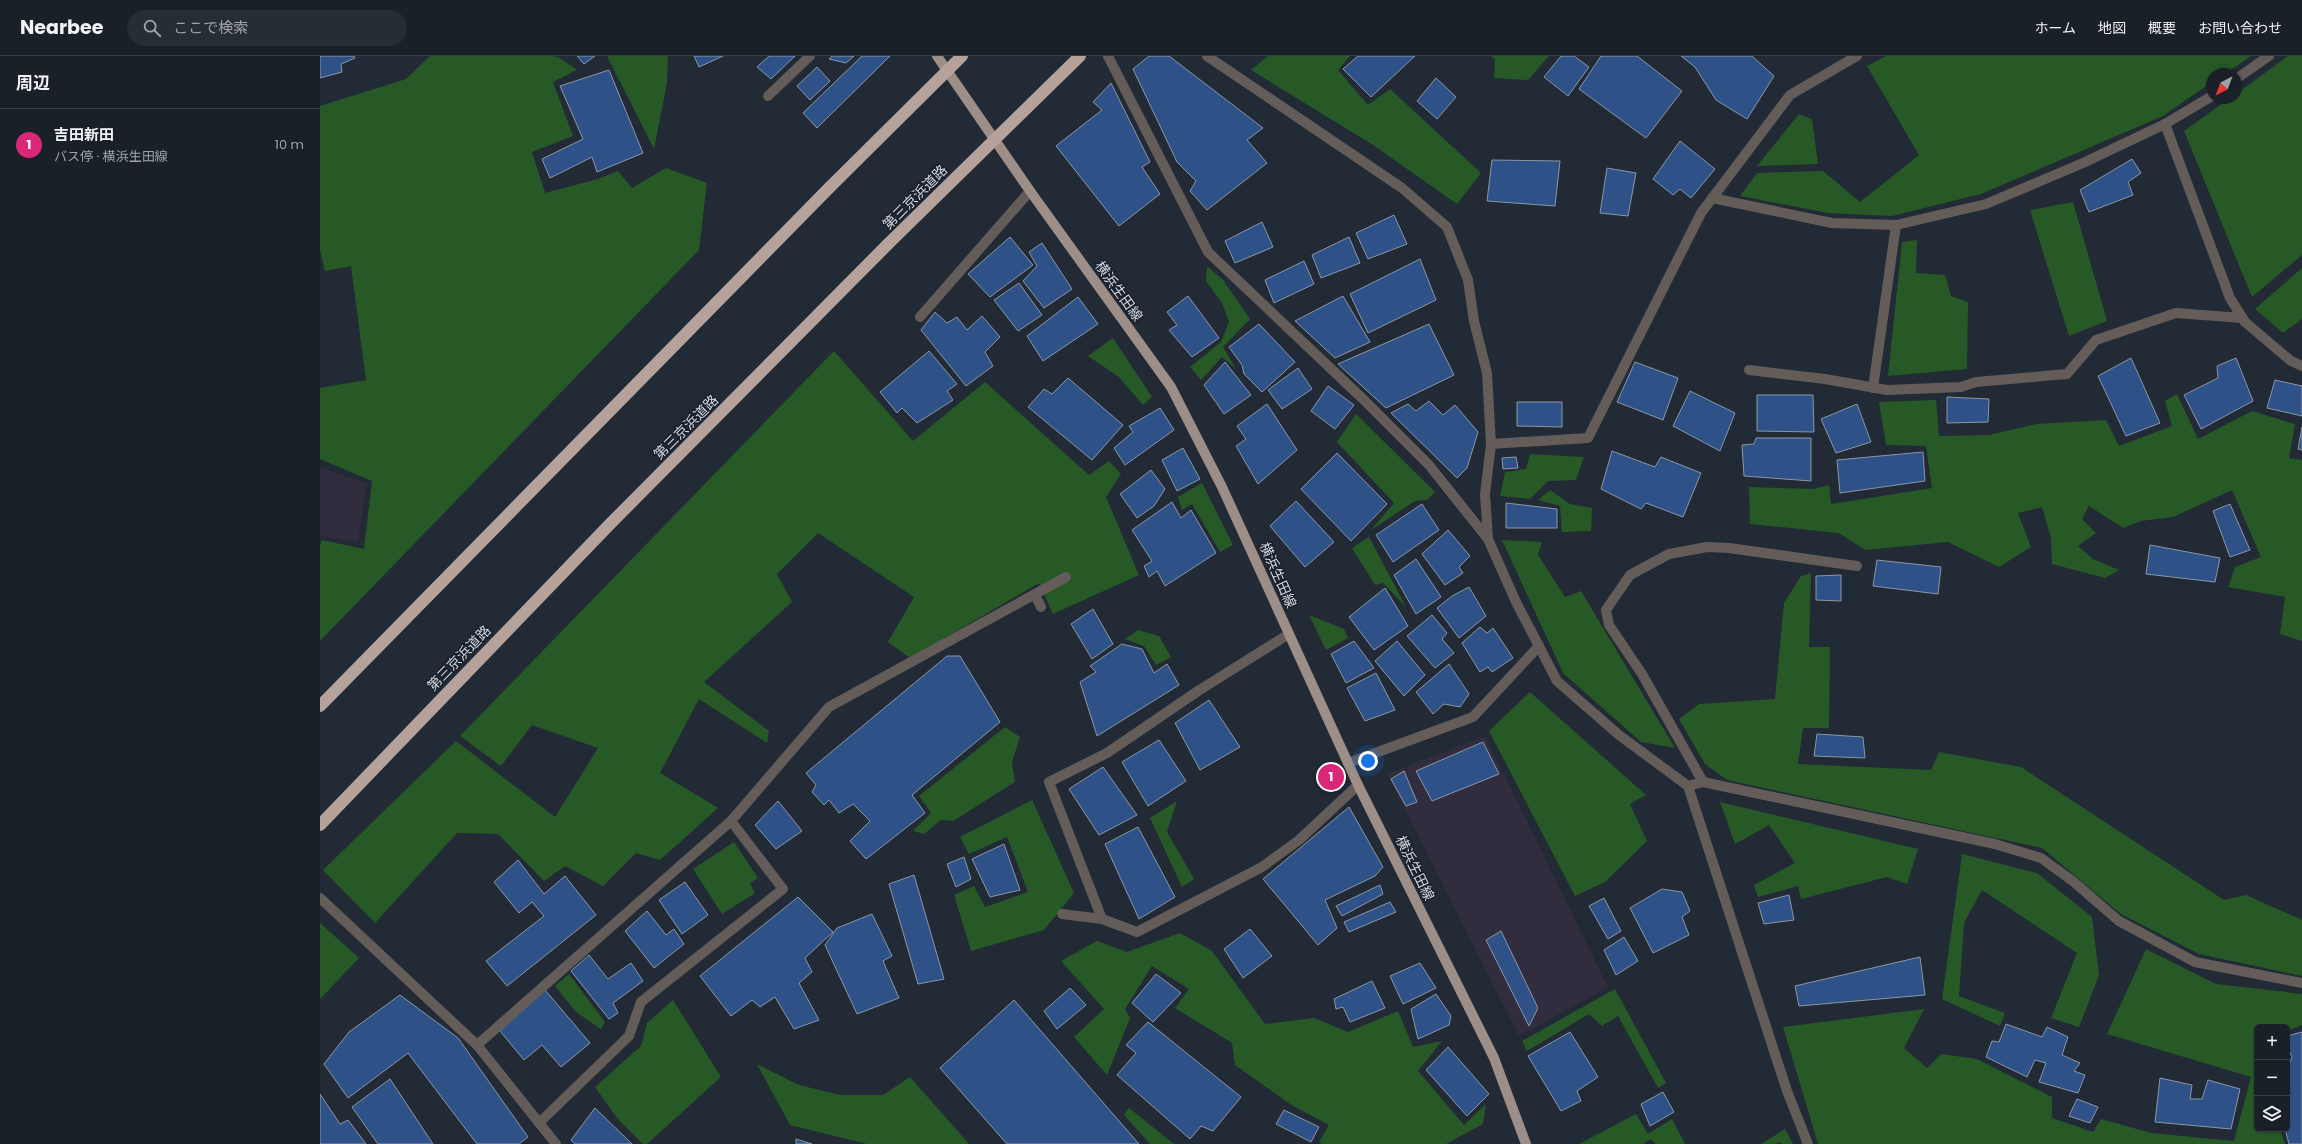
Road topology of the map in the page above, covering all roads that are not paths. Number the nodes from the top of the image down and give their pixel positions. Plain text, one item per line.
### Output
1 (810, 56) edge
2 (937, 56) edge
3 (962, 56) edge
4 (1080, 56) edge
5 (1108, 56) edge
6 (1207, 56) edge
7 (1857, 56) edge
8 (2269, 56) edge
9 (2242, 75) edge
10 (768, 96) dead end
11 (2206, 100) edge
12 (2165, 124) junction
13 (1030, 192) junction
14 (1712, 198) junction
15 (1896, 225) junction
16 (920, 317) dead end
17 (2242, 318) junction
18 (2302, 366) edge
19 (1749, 370) dead end
20 (1873, 388) junction
21 (1491, 444) junction
22 (1488, 539) junction
23 (1857, 566) dead end
24 (1066, 577) dead end
25 (1035, 595) junction
26 (1041, 607) dead end
27 (1289, 634) junction
28 (1539, 646) junction
29 (320, 706) edge
30 (1348, 763) junction
31 (1703, 782) junction
32 (1358, 785) junction
33 (1688, 786) junction
34 (731, 821) junction
35 (320, 825) edge
36 (320, 898) edge
37 (1062, 914) dead end
38 (1102, 919) junction
39 (2302, 984) edge
40 (477, 1045) junction
41 (539, 1123) junction
42 (556, 1144) edge
43 (1526, 1144) edge
44 (1808, 1144) edge

1 - 10 street
2 - 13 main road, 横浜生田線
3 - 29 highway, bridge
4 - 35 highway, 第三京浜道路, bridge
5 - 22 street
6 - 21 street
7 - 14 street
8 - 9 street
11 - 12 street
12 - 15 street
12 - 17 street
13 - 16 street
13 - 27 main road, 横浜生田線
14 - 15 street
14 - 21 street
15 - 20 street
17 - 18 street
17 - 20 street
19 - 20 street
21 - 22 street
22 - 28 street
23 - 31 street
24 - 25 street
25 - 26 street
25 - 34 street
27 - 30 main road, 横浜生田線
27 - 38 street
28 - 30 street
28 - 33 street
30 - 32 main road, 横浜生田線
31 - 33 street
31 - 39 street
32 - 38 street
32 - 43 main road, 横浜生田線
33 - 44 street
34 - 40 street
34 - 41 street
36 - 40 street
37 - 38 street
40 - 41 street
41 - 42 street

